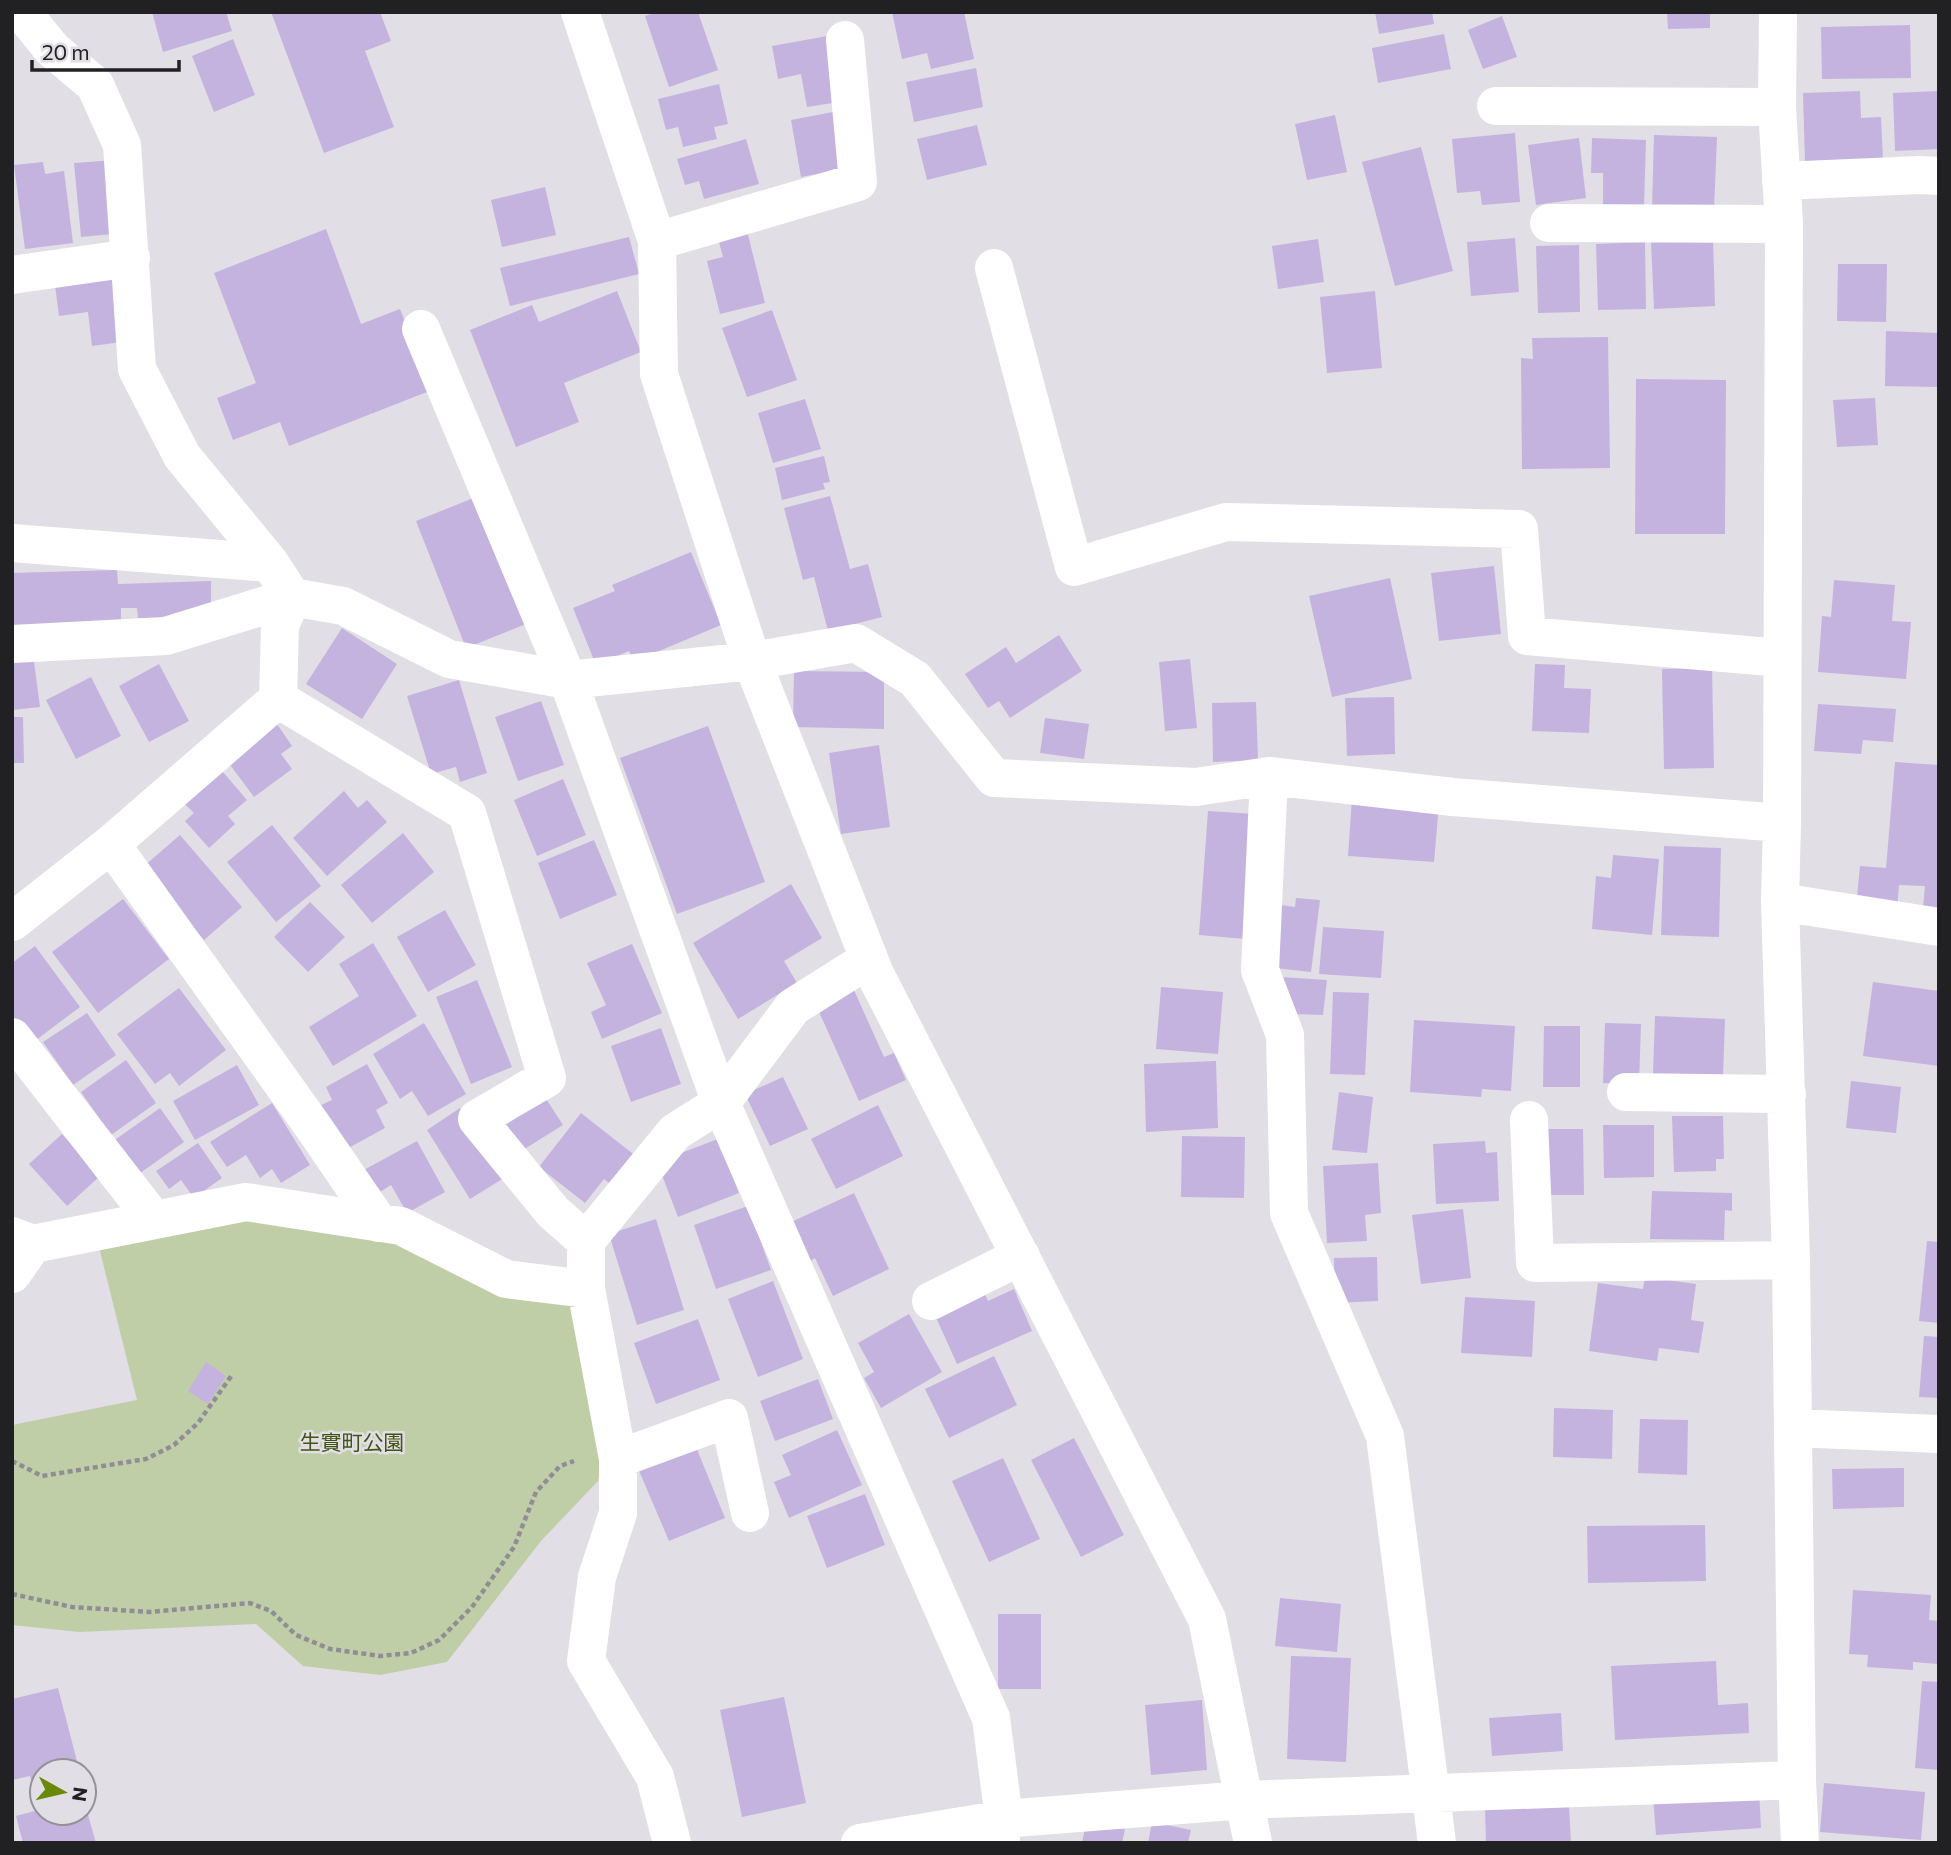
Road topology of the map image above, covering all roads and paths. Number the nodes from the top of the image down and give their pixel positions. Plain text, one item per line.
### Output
1 (22, 12) edge
2 (580, 12) edge
3 (1778, 12) edge
4 (845, 40) dead end
5 (1496, 106) dead end
6 (1777, 107) junction
7 (1939, 176) edge
8 (1782, 181) junction
9 (1549, 223) dead end
10 (1784, 224) junction
11 (657, 241) junction
12 (131, 258) junction
13 (994, 268) dead end
14 (12, 275) edge
15 (421, 329) dead end
16 (12, 543) edge
17 (270, 563) junction
18 (292, 597) junction
19 (12, 644) edge
20 (1782, 658) junction
21 (752, 661) junction
22 (568, 680) junction
23 (278, 699) junction
24 (1269, 776) junction
25 (1782, 823) junction
26 (111, 844) junction
27 (1780, 902) junction
28 (12, 922) edge
29 (1939, 927) edge
30 (869, 959) junction
31 (12, 1037) edge
32 (1626, 1092) dead end
33 (1787, 1094) junction
34 (721, 1103) junction
35 (1529, 1121) dead end
36 (154, 1220) junction
37 (379, 1223) junction
38 (586, 1241) junction
39 (19, 1251) edge
40 (1021, 1256) junction
41 (1791, 1260) junction
42 (586, 1289) junction
43 (931, 1301) dead end
44 (233, 1375) dead end
45 (1793, 1428) junction
46 (1939, 1434) edge
47 (600, 1458) junction
48 (12, 1461) edge
49 (750, 1513) dead end
50 (12, 1594) edge
51 (1797, 1780) junction
52 (1429, 1793) junction
53 (1244, 1800) junction
54 (1002, 1831) edge
55 (672, 1843) edge
56 (860, 1843) edge
57 (1253, 1843) edge
58 (1437, 1843) edge
59 (1800, 1843) edge

1 - 12 street
2 - 11 street
3 - 6 street
4 - 11 street
5 - 6 street
6 - 8 street
7 - 8 street
8 - 10 street
9 - 10 street
10 - 20 street
11 - 21 street
12 - 14 street
12 - 17 street
13 - 20 street
15 - 22 street
16 - 17 street
17 - 18 street
18 - 19 street
18 - 22 street
18 - 23 street
20 - 25 street
21 - 22 street
21 - 24 street
21 - 30 street
22 - 34 street
23 - 26 street
23 - 38 street
24 - 25 street
24 - 52 street
25 - 27 street
26 - 28 street
26 - 37 street
27 - 29 street
27 - 33 street
30 - 34 street
30 - 40 street
31 - 36 street
32 - 33 street
33 - 41 street
34 - 38 street
34 - 54 street
35 - 41 street
36 - 37 street
36 - 39 street
37 - 42 street
38 - 42 street
40 - 43 street
40 - 53 street
41 - 45 street
42 - 47 street
44 - 48 path
45 - 46 street
45 - 51 street
47 - 49 street
47 - 50 path
47 - 55 street
51 - 52 street
51 - 59 street
52 - 53 street
52 - 58 street
53 - 54 street
53 - 57 street
54 - 56 street

